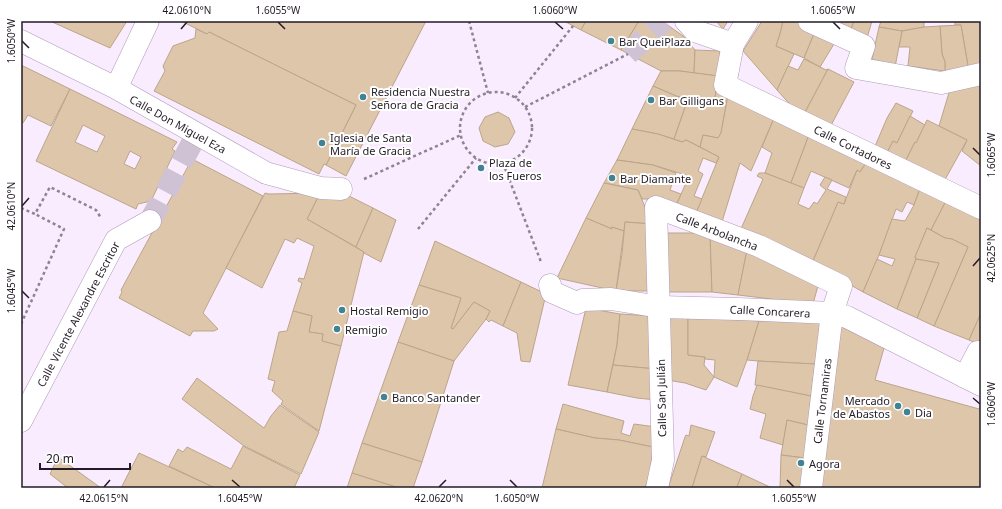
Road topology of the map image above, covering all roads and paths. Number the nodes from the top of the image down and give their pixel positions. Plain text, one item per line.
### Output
1 (148, 21) edge
2 (469, 21) edge
3 (686, 21) edge
4 (747, 21) edge
5 (808, 21) edge
6 (573, 26) dead end
7 (21, 41) edge
8 (734, 44) junction
9 (628, 54) tunnel mouth
10 (981, 74) edge
11 (121, 78) dead end
12 (488, 93) junction
13 (515, 98) junction
14 (525, 107) junction
15 (460, 135) junction
16 (476, 158) junction
17 (503, 163) junction
18 (341, 189) joint
19 (21, 208) edge
20 (981, 208) edge
21 (96, 210) dead end
22 (35, 214) junction
23 (150, 221) tunnel mouth
24 (418, 229) dead end
25 (550, 285) joint
26 (660, 307) junction
27 (832, 313) junction
28 (21, 324) edge
29 (981, 354) edge
30 (973, 381) edge
31 (21, 421) edge
32 (657, 488) edge
33 (811, 488) edge

1 - 11 street
2 - 12 path
3 - 8 street
4 - 8 street
5 - 10 street
6 - 13 path
7 - 18 street, Calle Don Miguel Eza
8 - 20 street, Calle Cortadores
9 - 14 path
12 - 13 path
12 - 15 path
13 - 14 path
14 - 17 path
15 - 16 path
15 - 18 path
16 - 17 path
16 - 24 path
17 - 25 path
19 - 22 path
21 - 22 path
22 - 28 path
23 - 31 street, Calle Vicente Alexandre Escritor
25 - 26 street, Calle Concarera
26 - 27 street, Calle Concarera
26 - 27 street, Calle Arbolancha
26 - 32 street, Calle San Julián
27 - 30 street, Calle Concarera
27 - 33 street, Calle Tornamiras
29 - 30 street

